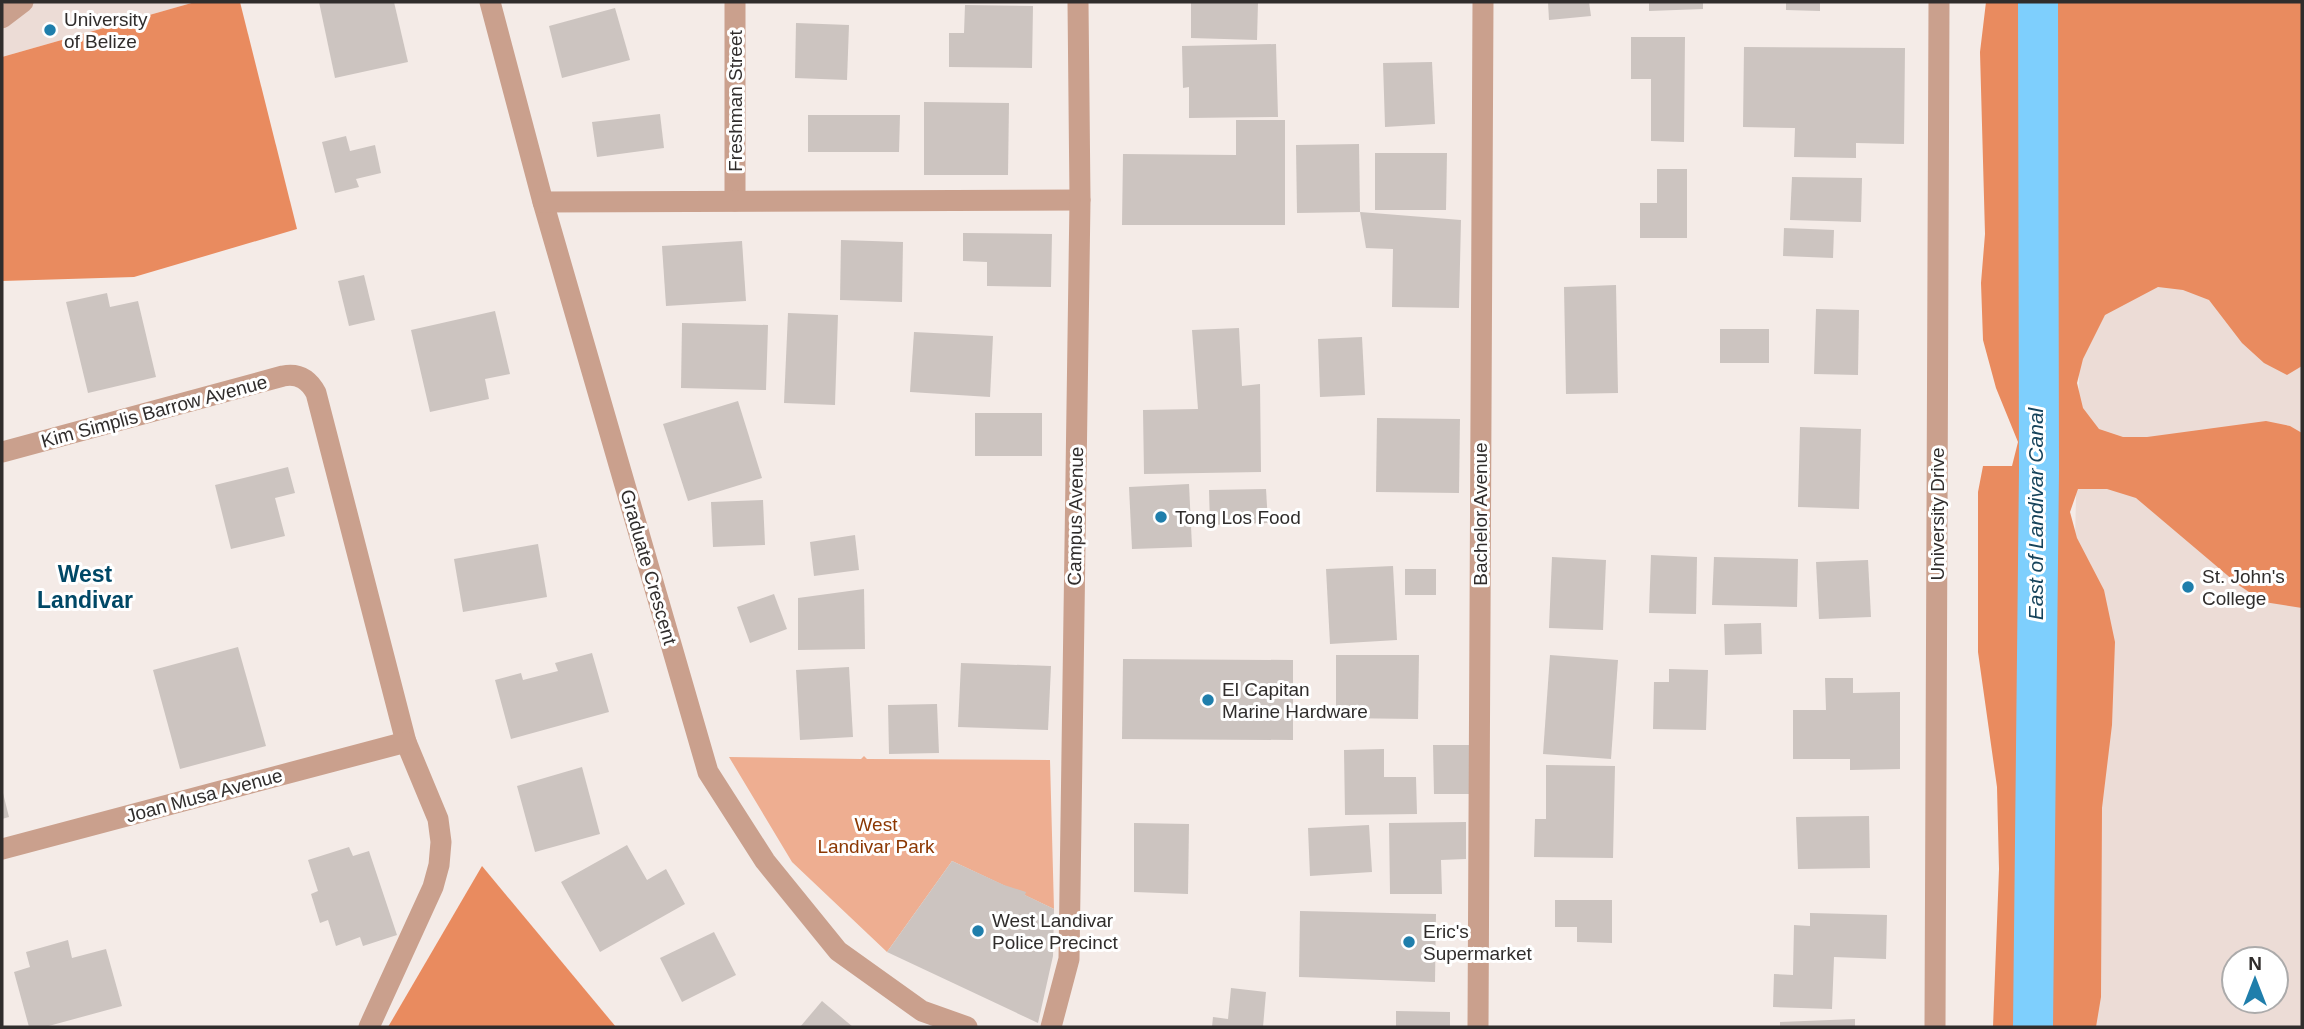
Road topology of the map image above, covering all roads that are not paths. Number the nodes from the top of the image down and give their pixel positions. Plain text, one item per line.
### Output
1 (23, 2) edge
2 (490, 2) edge
3 (735, 2) edge
4 (1078, 2) edge
5 (1483, 2) edge
6 (1939, 2) edge
7 (2, 18) edge
8 (1080, 200) junction
9 (735, 201) junction
10 (543, 202) junction
11 (2, 452) edge
12 (407, 742) junction
13 (2, 849) edge
14 (369, 1027) edge
15 (967, 1027) edge
16 (1051, 1027) edge
17 (1478, 1027) edge
18 (1935, 1027) edge

1 - 7 street
2 - 10 street, Graduate Crescent
3 - 9 street, Freshman Street
4 - 8 street, Campus Avenue
5 - 17 street, Bachelor Avenue
6 - 18 street, University Drive
8 - 9 street
8 - 16 street, Campus Avenue
9 - 10 street
10 - 15 street, Graduate Crescent
11 - 12 street, Kim Simplis Barrow Avenue
12 - 13 street, Joan Musa Avenue
12 - 14 street

